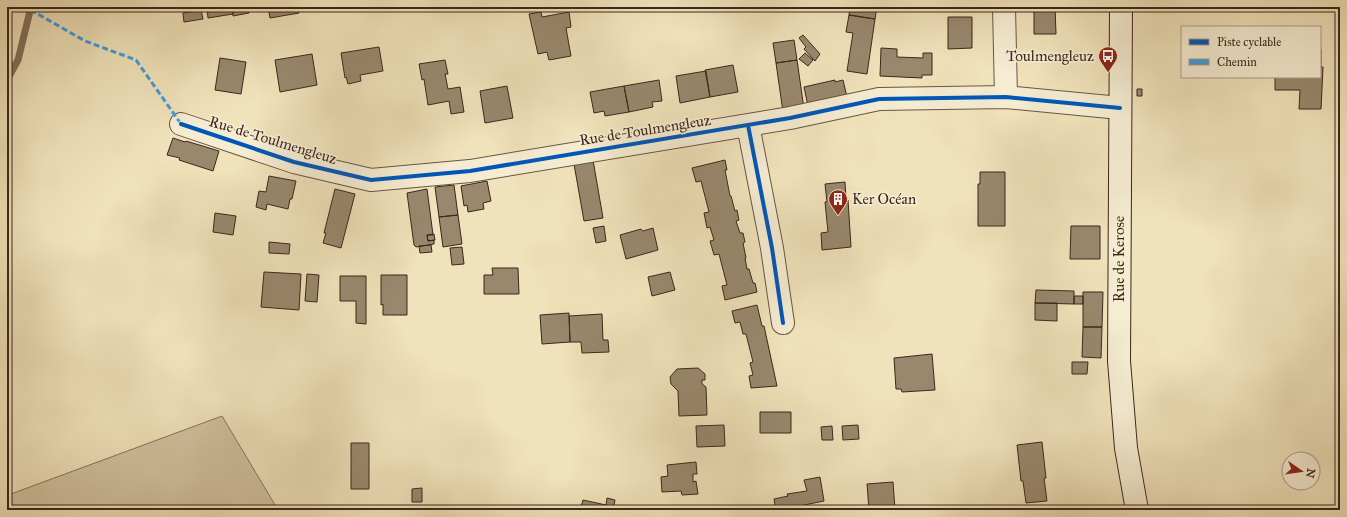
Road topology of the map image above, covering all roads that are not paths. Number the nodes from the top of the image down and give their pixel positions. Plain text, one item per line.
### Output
1 (1004, 7) edge
2 (1120, 7) edge
3 (1006, 97) junction
4 (1120, 108) junction
5 (181, 124) dead end
6 (748, 125) junction
7 (783, 323) dead end
8 (1137, 510) edge

1 - 3 street
2 - 4 street, Rue de Kerose
3 - 4 street, Rue de Toulmengleuz
3 - 6 street, Rue de Toulmengleuz
4 - 8 street, Rue de Kerose
5 - 6 street, Rue de Toulmengleuz
6 - 7 street

